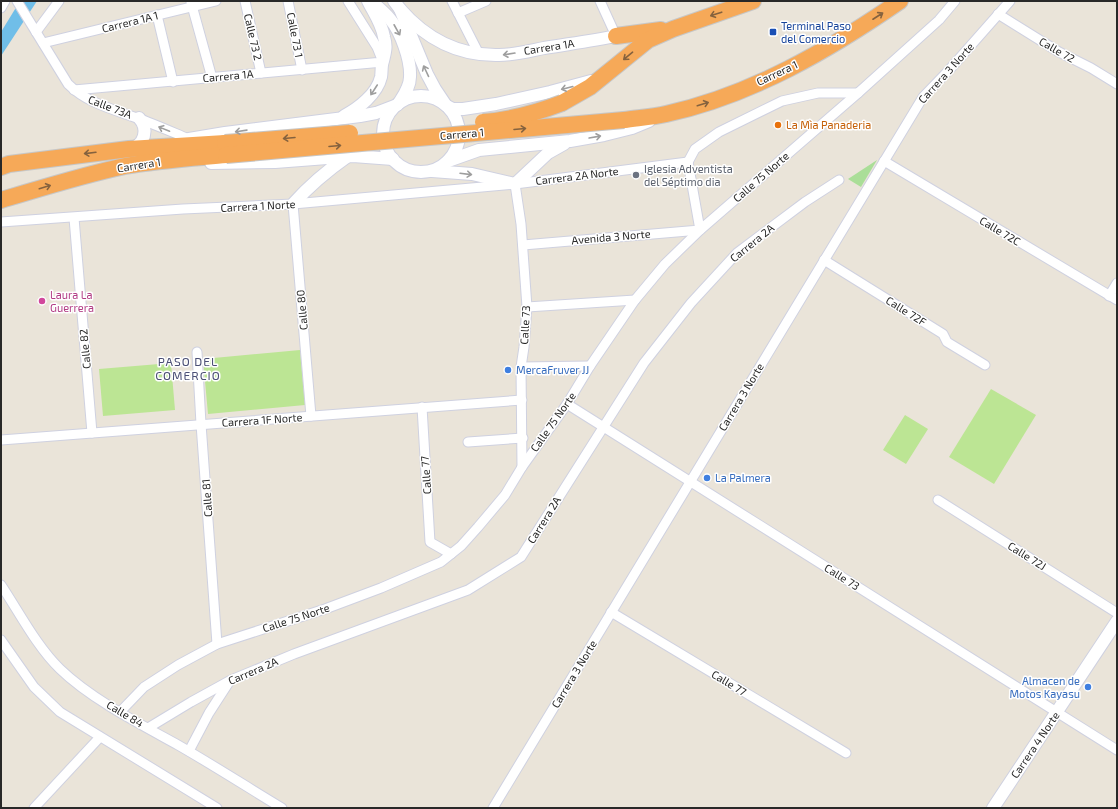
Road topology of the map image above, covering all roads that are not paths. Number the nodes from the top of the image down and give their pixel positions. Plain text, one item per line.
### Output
1 (5, 1) edge
2 (17, 1) edge
3 (59, 1) edge
4 (216, 1) edge
5 (244, 1) edge
6 (288, 1) edge
7 (348, 1) edge
8 (368, 1) edge
9 (371, 1) edge
10 (452, 1) edge
11 (486, 1) edge
12 (600, 1) edge
13 (753, 1) edge
14 (900, 1) edge
15 (955, 1) edge
16 (1010, 1) edge
17 (192, 4) edge
18 (397, 5) edge
19 (1, 8) edge
20 (458, 13) junction
21 (998, 14) junction
22 (157, 15) junction
23 (673, 29) junction
24 (36, 32) junction
25 (616, 36) junction
26 (43, 43) junction
27 (479, 54) junction
28 (383, 62) junction
29 (302, 70) junction
30 (261, 73) junction
31 (604, 77) junction
32 (212, 78) junction
33 (174, 82) junction
34 (1117, 84) edge
35 (74, 90) junction
36 (858, 93) junction
37 (398, 104) junction
38 (446, 106) junction
39 (666, 114) junction
40 (139, 118) junction
41 (335, 119) junction
42 (189, 139) junction
43 (570, 141) junction
44 (129, 149) junction
45 (226, 149) junction
46 (348, 156) junction
47 (393, 159) junction
48 (162, 161) junction
49 (447, 161) junction
50 (884, 161) junction
51 (688, 162) junction
52 (1, 167) edge
53 (428, 171) junction
54 (839, 180) dead end
55 (515, 184) junction
56 (3, 198) edge
57 (293, 204) junction
58 (74, 218) junction
59 (1, 222) edge
60 (700, 230) junction
61 (523, 245) junction
62 (824, 260) junction
63 (1117, 284) edge
64 (1113, 298) edge
65 (635, 300) junction
66 (527, 307) junction
67 (197, 352) dead end
68 (985, 365) dead end
69 (590, 366) junction
70 (521, 367) junction
71 (522, 400) junction
72 (567, 404) junction
73 (422, 407) junction
74 (311, 416) junction
75 (201, 424) junction
76 (604, 427) junction
77 (92, 433) junction
78 (523, 438) junction
79 (1, 440) edge
80 (468, 442) dead end
81 (522, 467) junction
82 (690, 481) junction
83 (938, 500) dead end
84 (451, 554) junction
85 (1, 585) edge
86 (611, 612) junction
87 (1117, 613) edge
88 (1117, 621) edge
89 (1, 640) edge
90 (217, 644) junction
91 (231, 680) junction
92 (120, 712) junction
93 (1057, 712) junction
94 (148, 728) junction
95 (100, 737) junction
96 (1117, 750) edge
97 (189, 751) junction
98 (846, 753) dead end
99 (34, 808) edge
100 (217, 808) edge
101 (282, 808) edge
102 (493, 808) edge
103 (993, 808) edge

1 - 19 street
2 - 24 street, Calle 73A
3 - 24 street
4 - 17 street, Carrera 1A 1
5 - 30 street, Calle 73 2
6 - 29 street, Calle 73 1
7 - 28 street
8 - 28 street
9 -> 37 street
10 - 20 street
11 - 20 street
12 - 25 street
13 -> 23 highway, Carrera 1
39 -> 14 highway, Carrera 1
15 - 36 street, Calle 75 Norte
16 - 21 street, Carrera 3 Norte
17 - 22 street, Carrera 1A 1
17 - 32 street
18 - 27 street, Carrera 1A
38 -> 18 street
20 - 27 street
21 - 34 street, Calle 72
21 - 50 street, Carrera 3 Norte
22 - 26 street, Carrera 1A 1
22 - 33 street
23 - 25 highway
23 -> 31 highway, Carrera 1
24 - 26 street, Calle 73A
25 -> 27 street, Carrera 1A
26 - 35 street, Calle 73A
28 - 29 street, Carrera 1A
28 -> 41 street
29 - 30 street, Carrera 1A
30 - 32 street, Carrera 1A
31 -> 38 street
31 -> 45 highway, Carrera 1, bridge
32 - 33 street, Carrera 1A
33 - 35 street, Carrera 1A
35 - 40 street, Calle 73A
36 - 51 street
36 - 60 street, Calle 75 Norte
37 - 38 street
37 - 41 street
37 - 47 street
38 - 49 street
43 -> 39 street
45 -> 39 highway, Carrera 1, bridge
42 -> 40 street, Calle 73A
40 - 44 street
41 -> 42 street
42 - 44 street
43 - 49 street
43 - 55 street
44 - 45 highway, Carrera 1
44 -> 52 highway, Carrera 1
45 - 48 highway, Carrera 1
46 - 47 street
46 - 48 street
46 - 57 street
47 - 53 street
56 -> 48 highway, Carrera 1
49 - 53 street
50 - 62 street, Carrera 3 Norte
50 - 64 street, Calle 72C
51 - 55 street, Carrera 2A Norte
51 - 60 street
53 -> 55 street
54 - 76 street, Carrera 2A
55 - 57 street, Carrera 1 Norte
55 - 61 street, Calle 73
57 - 58 street, Carrera 1 Norte
57 - 74 street, Calle 80
58 - 59 street, Carrera 1 Norte
58 - 77 street, Calle 82
60 - 61 street, Avenida 3 Norte
60 - 65 street, Calle 75 Norte
61 - 66 street, Calle 73
62 - 68 street, Calle 72F
62 - 82 street, Carrera 3 Norte
63 - 64 street
65 - 66 street
65 - 69 street, Calle 75 Norte
66 - 70 street, Calle 73
67 - 75 street, Calle 81
69 - 70 street
69 - 72 street, Calle 75 Norte
70 - 71 street, Calle 73
71 - 73 street, Carrera 1F Norte
71 - 78 street, Calle 73
72 - 76 street, Calle 73
72 - 81 street, Calle 75 Norte
73 - 74 street, Carrera 1F Norte
73 - 84 street, Calle 77
74 - 75 street, Carrera 1F Norte
75 - 77 street, Carrera 1F Norte
75 - 90 street, Calle 81
76 - 82 street, Calle 73
76 - 91 street, Carrera 2A
77 - 79 street, Carrera 1F Norte
78 - 80 street
78 - 81 street, Calle 73
81 - 84 street, Calle 75 Norte
82 - 86 street, Carrera 3 Norte
82 - 93 street, Calle 73
83 - 87 street, Calle 72J
84 - 90 street, Calle 75 Norte
85 - 92 street, Calle 84
86 - 98 street, Calle 77
86 - 102 street, Carrera 3 Norte
88 - 93 street, Carrera 4 Norte
89 - 95 street
90 - 92 street, Calle 75 Norte
91 - 94 street, Carrera 2A
91 - 97 street
92 - 94 street, Calle 84
93 - 96 street, Calle 73
93 - 103 street, Carrera 4 Norte
94 - 97 street, Calle 84
95 - 99 street
95 - 100 street
97 - 101 street, Calle 84

